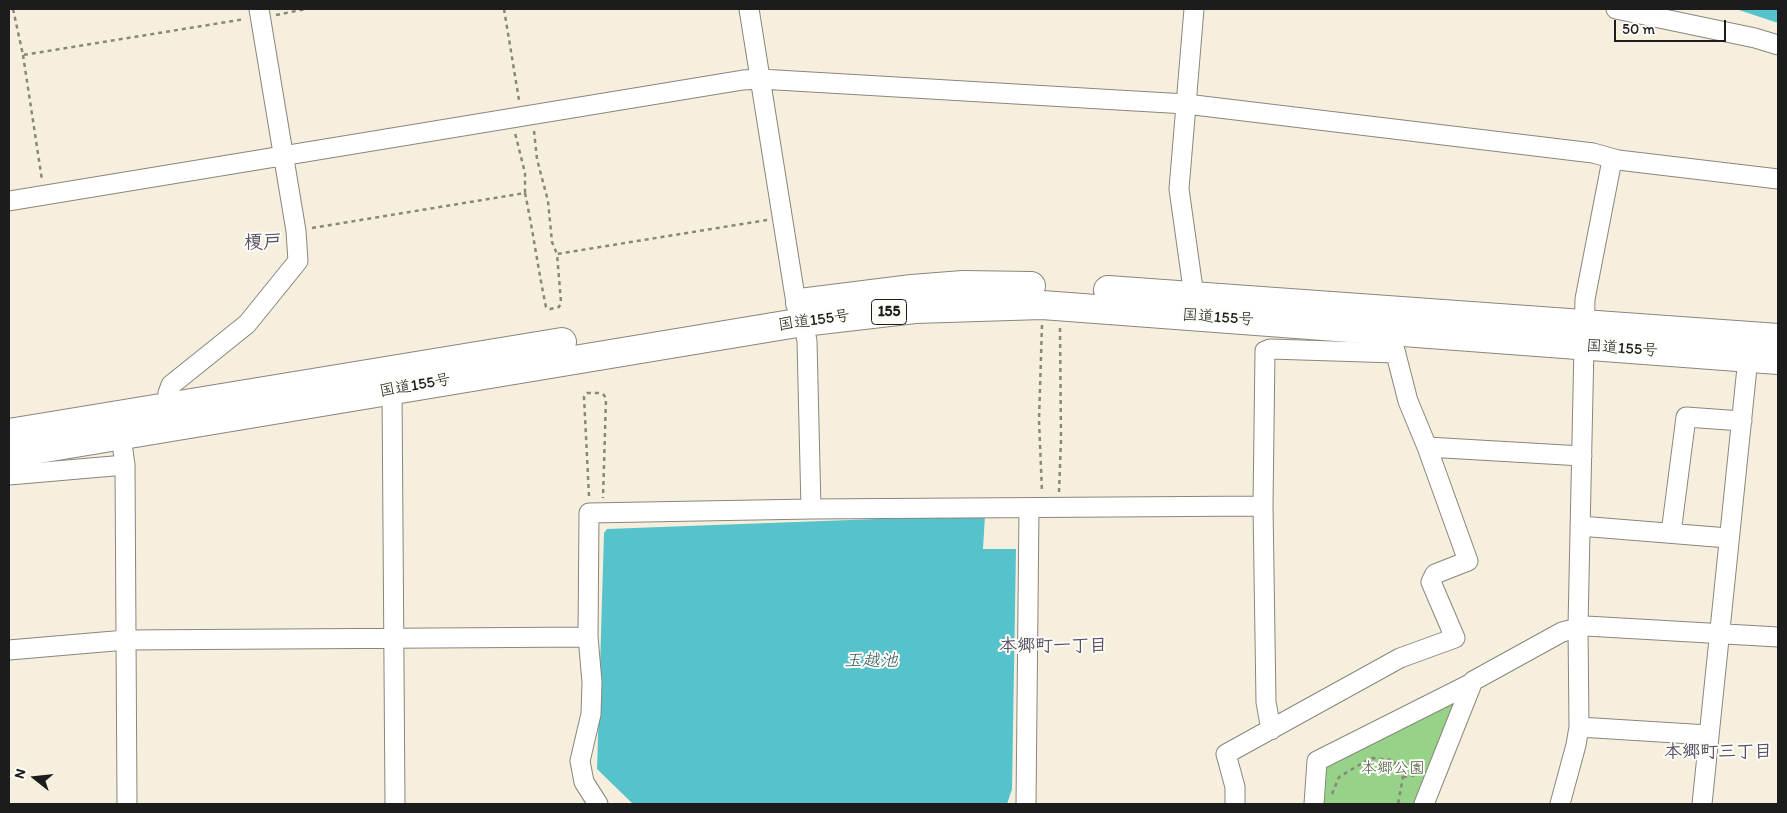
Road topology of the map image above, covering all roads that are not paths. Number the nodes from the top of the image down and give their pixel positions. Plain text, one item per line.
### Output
1 (749, 9) edge
2 (1194, 9) edge
3 (1616, 9) edge
4 (260, 13) edge
5 (1778, 45) edge
6 (760, 80) junction
7 (1186, 104) junction
8 (282, 157) junction
9 (1618, 160) junction
10 (1778, 179) edge
11 (9, 201) edge
12 (1194, 296) junction
13 (800, 312) junction
14 (1584, 334) junction
15 (1778, 338) edge
16 (1393, 342) junction
17 (1748, 358) junction
18 (1778, 360) edge
19 (392, 390) junction
20 (169, 406) junction
21 (1742, 421) junction
22 (9, 433) edge
23 (121, 436) junction
24 (1427, 447) junction
25 (9, 454) edge
26 (1582, 456) junction
27 (125, 465) junction
28 (9, 475) edge
29 (1263, 506) junction
30 (1043, 508) junction
31 (811, 509) junction
32 (1580, 526) junction
33 (1671, 533) junction
34 (1728, 538) junction
35 (1578, 626) junction
36 (1719, 633) junction
37 (588, 637) junction
38 (1778, 637) edge
39 (395, 639) junction
40 (126, 640) junction
41 (9, 650) edge
42 (1470, 684) junction
43 (1579, 727) junction
44 (1271, 730) junction
45 (1708, 735) junction
46 (128, 804) edge
47 (395, 804) edge
48 (598, 804) edge
49 (1026, 804) edge
50 (1234, 804) edge
51 (1314, 804) edge
52 (1424, 804) edge
53 (1560, 804) edge
54 (1702, 804) edge

1 - 6 street
2 - 7 street
3 - 5 street
4 - 8 street
6 - 7 street
6 - 8 street
6 - 13 street
7 - 9 street
7 - 12 street
8 - 11 street
8 - 20 street
9 - 10 street
9 - 14 street
12 - 13 highway, 国道155号 / 155
12 - 14 highway, 国道155号 / 155
13 - 16 highway, 国道155号 / 155
13 - 19 highway, 国道155号 / 155
13 - 20 highway, 国道155号 / 155
13 - 31 street
14 - 15 highway, 国道155号 / 155
14 - 16 highway, 国道155号 / 155
14 - 17 highway, 国道155号 / 155
14 - 26 street
16 - 24 street
16 - 29 street
17 - 18 highway, 国道155号 / 155
17 - 21 street
19 - 23 highway, 国道155号 / 155
19 - 39 street
20 - 22 highway, 国道155号 / 155
21 - 33 street
21 - 34 street
23 - 25 highway, 国道155号 / 155
23 - 27 street
24 - 26 street
24 - 44 street
26 - 32 street
27 - 28 street
27 - 40 street
29 - 30 street
29 - 44 street
30 - 31 street
30 - 49 street
31 - 37 street
32 - 33 street
32 - 35 street
33 - 34 street
34 - 36 street
35 - 36 street
35 - 42 street
35 - 43 street
36 - 38 street
36 - 45 street
37 - 39 street
37 - 48 street
39 - 40 street
39 - 47 street
40 - 41 street
40 - 46 street
42 - 51 street
42 - 52 street
43 - 45 street
43 - 53 street
44 - 50 street
45 - 54 street

